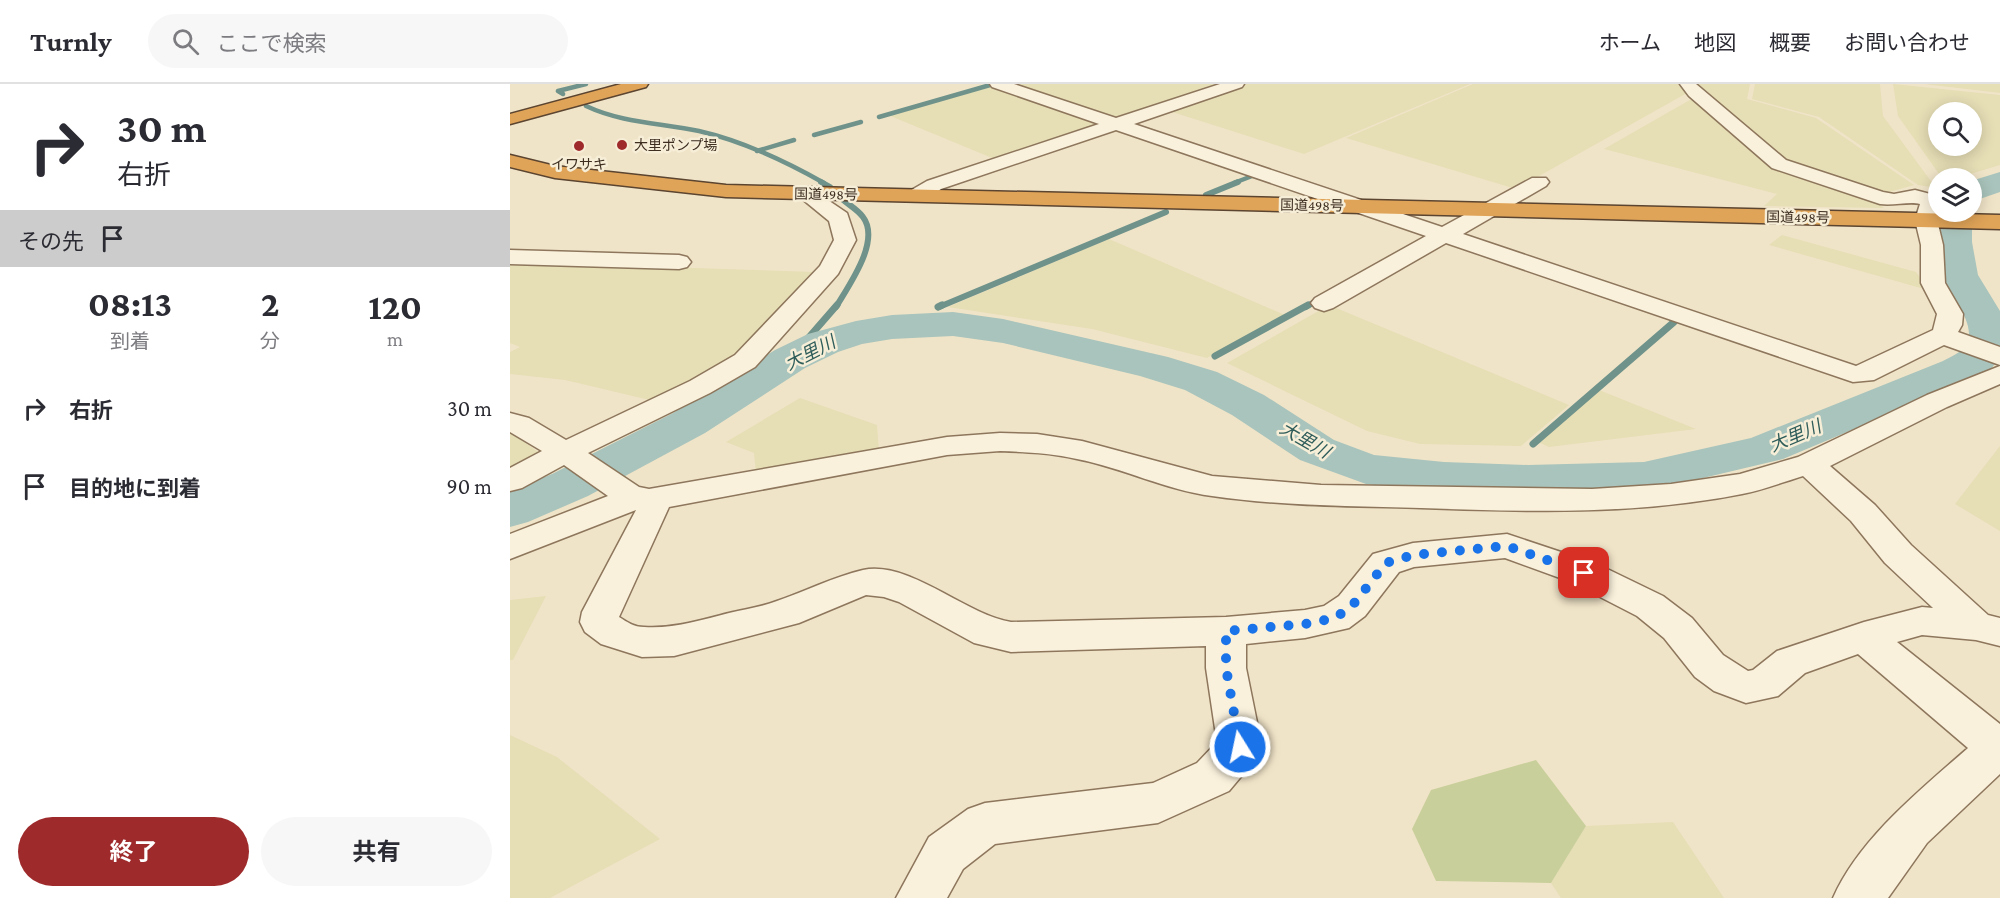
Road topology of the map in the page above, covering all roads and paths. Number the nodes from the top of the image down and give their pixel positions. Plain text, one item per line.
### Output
1 (626, 84) edge
2 (640, 84) edge
3 (998, 84) edge
4 (1236, 84) edge
5 (1688, 84) edge
6 (510, 111) edge
7 (510, 119) edge
8 (1117, 124) junction
9 (510, 148) edge
10 (510, 161) edge
11 (625, 181) junction
12 (1539, 182) dead end
13 (806, 194) junction
14 (915, 196) junction
15 (1357, 206) junction
16 (1490, 210) junction
17 (1926, 220) junction
18 (2000, 222) edge
19 (1444, 236) junction
20 (510, 257) edge
21 (679, 262) dead end
22 (1324, 303) dead end
23 (1943, 335) junction
24 (1997, 374) edge
25 (510, 422) edge
26 (565, 452) junction
27 (1809, 464) junction
28 (510, 481) edge
29 (637, 497) junction
30 (510, 547) edge
31 (1988, 629) edge
32 (1226, 631) junction
33 (1864, 637) junction
34 (1999, 749) edge
35 (921, 898) edge
36 (1857, 898) edge

1 - 6 highway
2 - 7 highway
3 - 8 street
4 - 8 street
5 - 17 street
8 - 14 street
8 - 15 street
9 - 11 highway, 国道498号
10 - 11 highway, 国道498号
11 - 13 highway, 国道498号
12 - 16 street
13 - 14 highway, 国道498号
13 - 26 street
14 - 15 highway, 国道498号
15 - 16 highway, 国道498号
15 - 19 street
16 - 17 highway, 国道498号
16 - 19 street
17 - 18 highway, 国道498号
17 - 23 street
19 - 22 street
19 - 23 street
20 - 21 street
23 - 24 street
24 - 27 street
25 - 26 street
26 - 28 street
26 - 29 street
27 - 29 street
27 - 31 street
29 - 30 street
29 - 32 street
31 - 33 street
32 - 33 street
32 - 35 street
33 - 34 street
34 - 36 street

